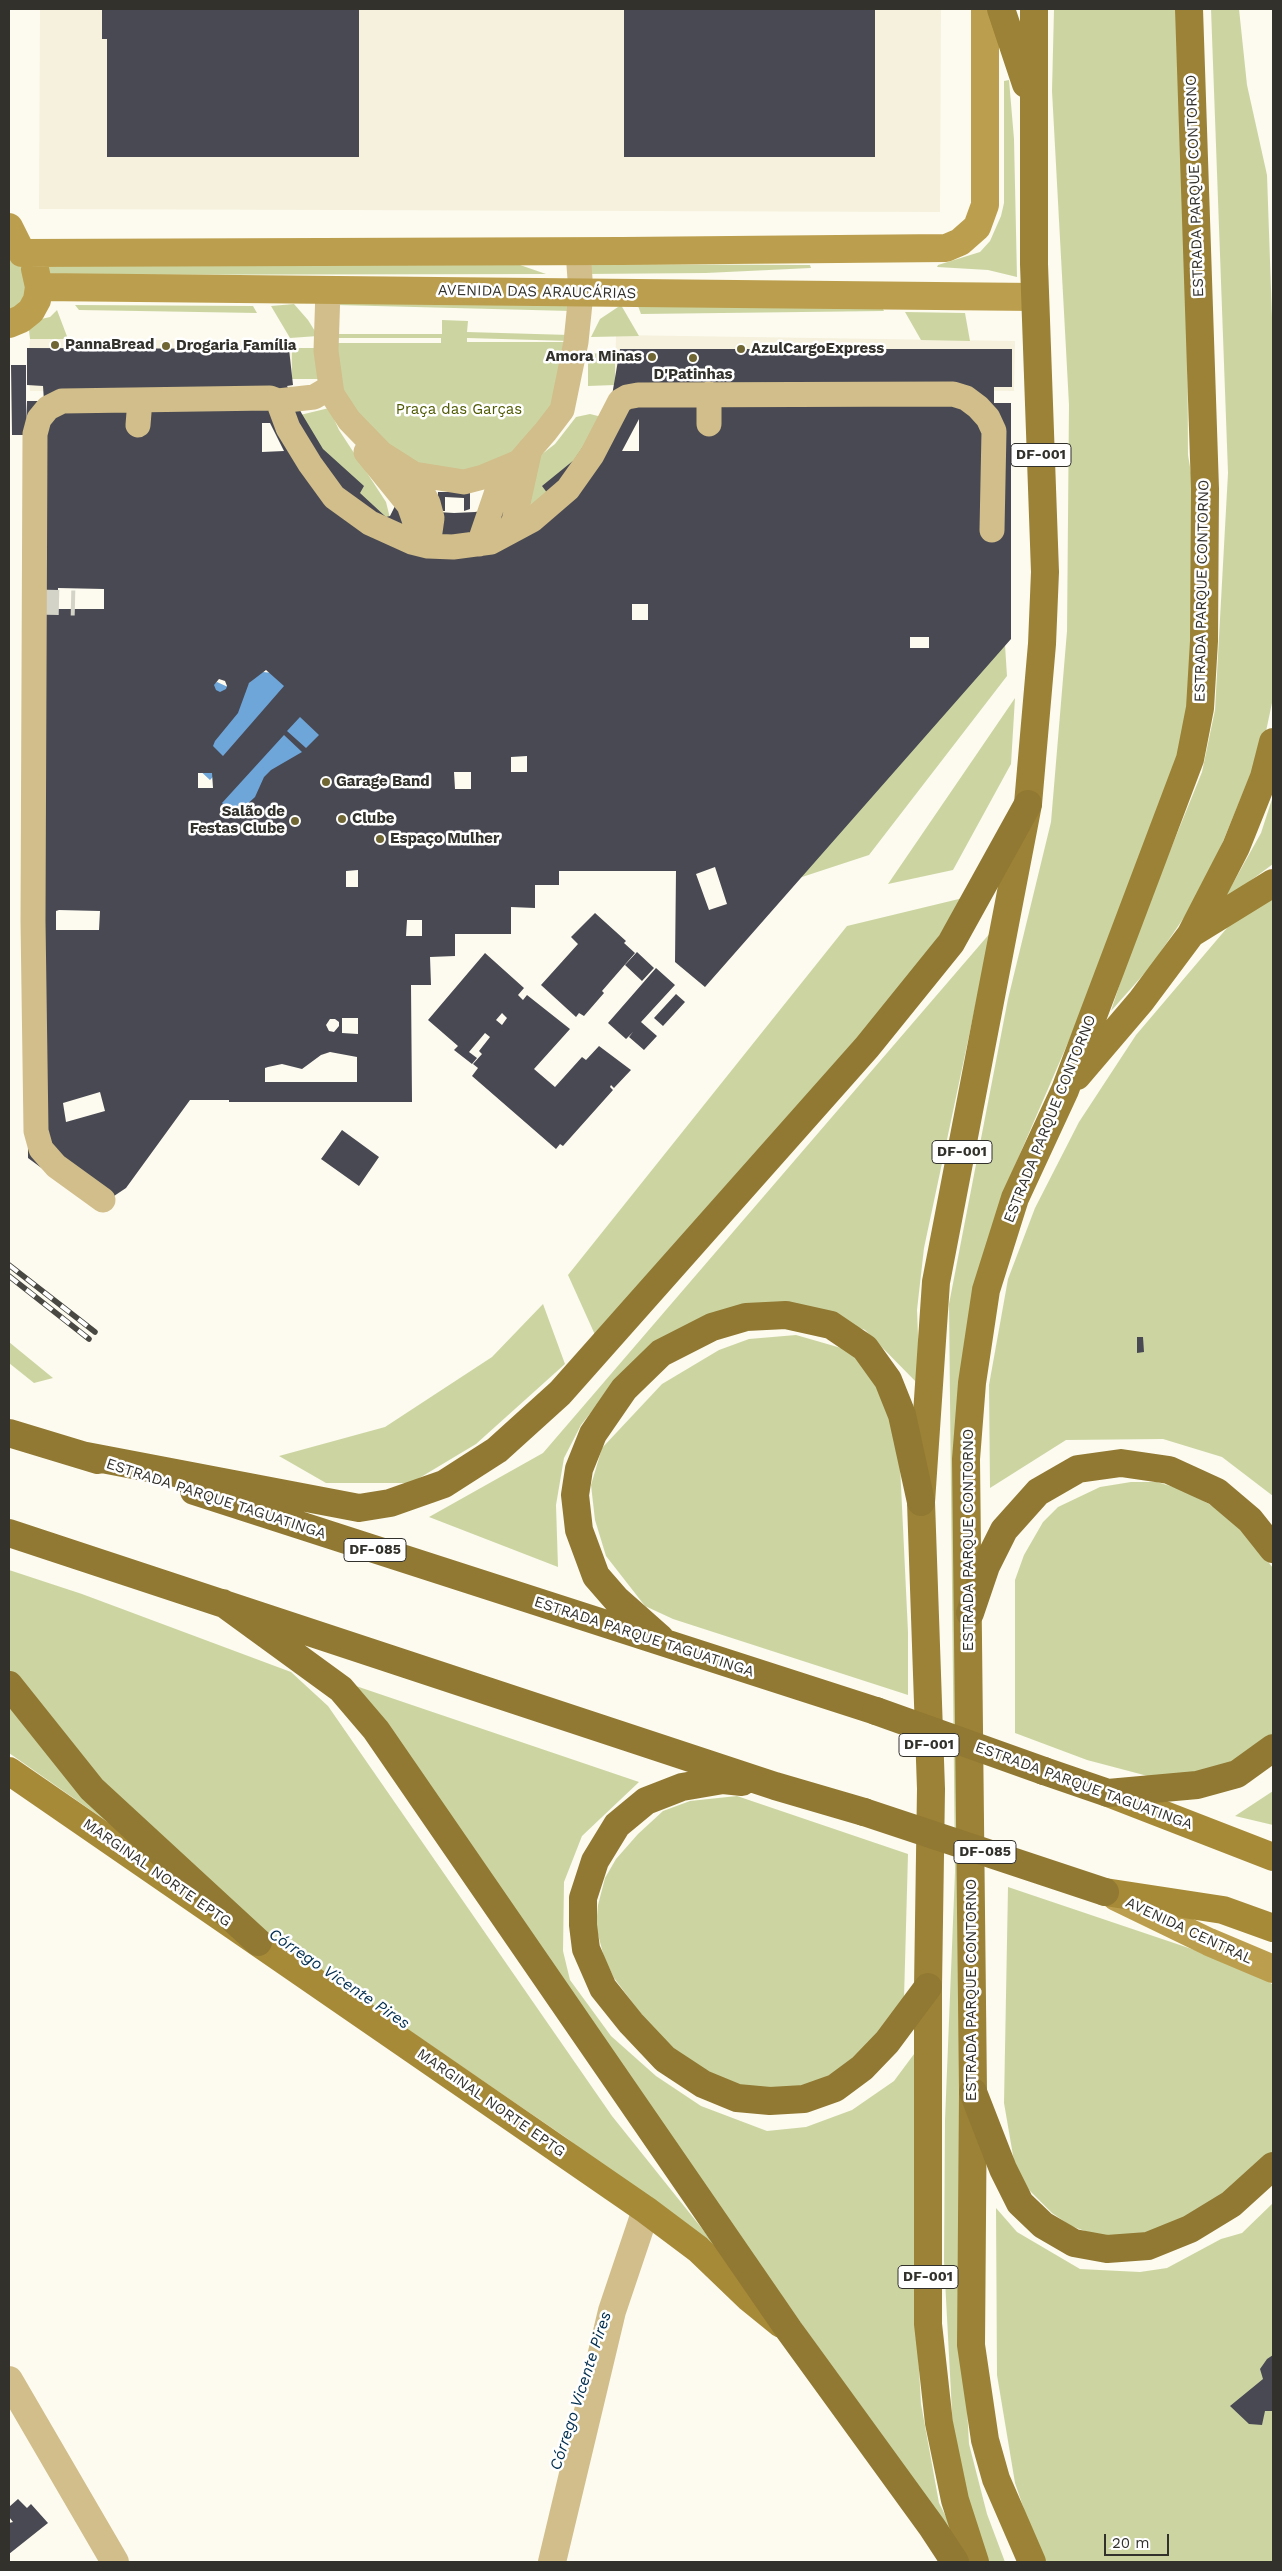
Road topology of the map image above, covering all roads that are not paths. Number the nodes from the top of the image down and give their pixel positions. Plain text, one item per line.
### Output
1 (985, 9) edge
2 (1001, 9) edge
3 (1034, 9) edge
4 (1189, 9) edge
5 (1032, 104) junction
6 (9, 226) edge
7 (15, 250) edge
8 (578, 251) junction
9 (40, 287) junction
10 (328, 290) junction
11 (581, 292) junction
12 (1035, 297) junction
13 (9, 324) edge
14 (331, 387) junction
15 (703, 394) junction
16 (132, 400) junction
17 (278, 401) junction
18 (342, 410) junction
19 (703, 424) dead end
20 (131, 425) dead end
21 (381, 453) junction
22 (518, 460) junction
23 (992, 530) dead end
24 (492, 540) junction
25 (412, 541) junction
26 (1273, 742) edge
27 (1028, 804) junction
28 (1273, 883) edge
29 (1191, 934) junction
30 (1064, 1090) junction
31 (103, 1200) dead end
32 (9, 1433) edge
33 (81, 1455) junction
34 (921, 1502) junction
35 (9, 1533) edge
36 (1273, 1549) edge
37 (223, 1603) junction
38 (970, 1613) junction
39 (668, 1645) junction
40 (9, 1685) edge
41 (1273, 1748) edge
42 (9, 1771) edge
43 (775, 1786) junction
44 (1108, 1793) junction
45 (1235, 1841) junction
46 (1273, 1846) edge
47 (1273, 1857) edge
48 (1106, 1892) junction
49 (1273, 1928) edge
50 (258, 1942) junction
51 (1273, 1969) edge
52 (928, 1987) junction
53 (973, 2092) junction
54 (1273, 2166) edge
55 (646, 2210) junction
56 (789, 2330) junction
57 (9, 2380) edge
58 (115, 2562) edge
59 (552, 2562) edge
60 (955, 2562) edge
61 (975, 2562) edge
62 (1032, 2562) edge

1 - 8 main road
2 - 5 highway
3 - 5 highway, DF-001
4 - 30 highway, ESTRADA PARQUE CONTORNO / DF-001
5 - 12 highway, DF-001
6 - 7 main road
7 - 8 main road
7 - 9 main road
8 - 11 street
9 - 10 main road, AVENIDA DAS ARAUCÁRIAS
9 - 13 main road
10 - 11 main road, AVENIDA DAS ARAUCÁRIAS
10 - 14 street
11 - 12 main road, AVENIDA DAS ARAUCÁRIAS
11 - 22 street
12 - 27 highway, DF-001
14 - 17 street
14 - 18 street
15 - 19 street
15 - 23 street
15 - 24 street
16 - 17 street
16 - 20 street
16 - 31 street
17 - 25 street
18 - 21 street
18 - 25 street
21 - 22 street
21 - 25 street
22 - 24 street
24 - 25 street
26 - 29 highway
27 - 33 highway
27 - 34 highway, DF-001
28 - 29 highway
29 - 30 highway
30 - 38 highway, ESTRADA PARQUE CONTORNO / DF-001
32 - 33 highway, ESTRADA PARQUE TAGUATINGA / DF-085
33 - 39 highway, ESTRADA PARQUE TAGUATINGA / DF-085
34 - 39 highway
34 - 52 highway, DF-001
35 - 37 highway, DF-085
36 - 38 highway
37 - 43 highway, DF-085
37 - 56 highway
38 - 53 highway, ESTRADA PARQUE CONTORNO / DF-001
39 - 44 highway, ESTRADA PARQUE TAGUATINGA / DF-085, bridge
40 - 50 highway
41 - 44 highway
42 - 50 main road, MARGINAL NORTE EPTG
43 - 48 highway, DF-085, bridge
43 - 52 highway
44 - 45 main road, ESTRADA PARQUE TAGUATINGA / DF-085
45 - 46 main road
45 - 47 main road, ESTRADA PARQUE TAGUATINGA / DF-085
48 - 49 main road, DF-085
48 - 51 main road, AVENIDA CENTRAL / DF-085
50 - 55 main road, MARGINAL NORTE EPTG
52 - 61 highway, DF-001
53 - 54 highway
53 - 62 highway, ESTRADA PARQUE CONTORNO / DF-001
55 - 56 main road, MARGINAL NORTE EPTG
55 - 59 street
56 - 60 highway
57 - 58 street

